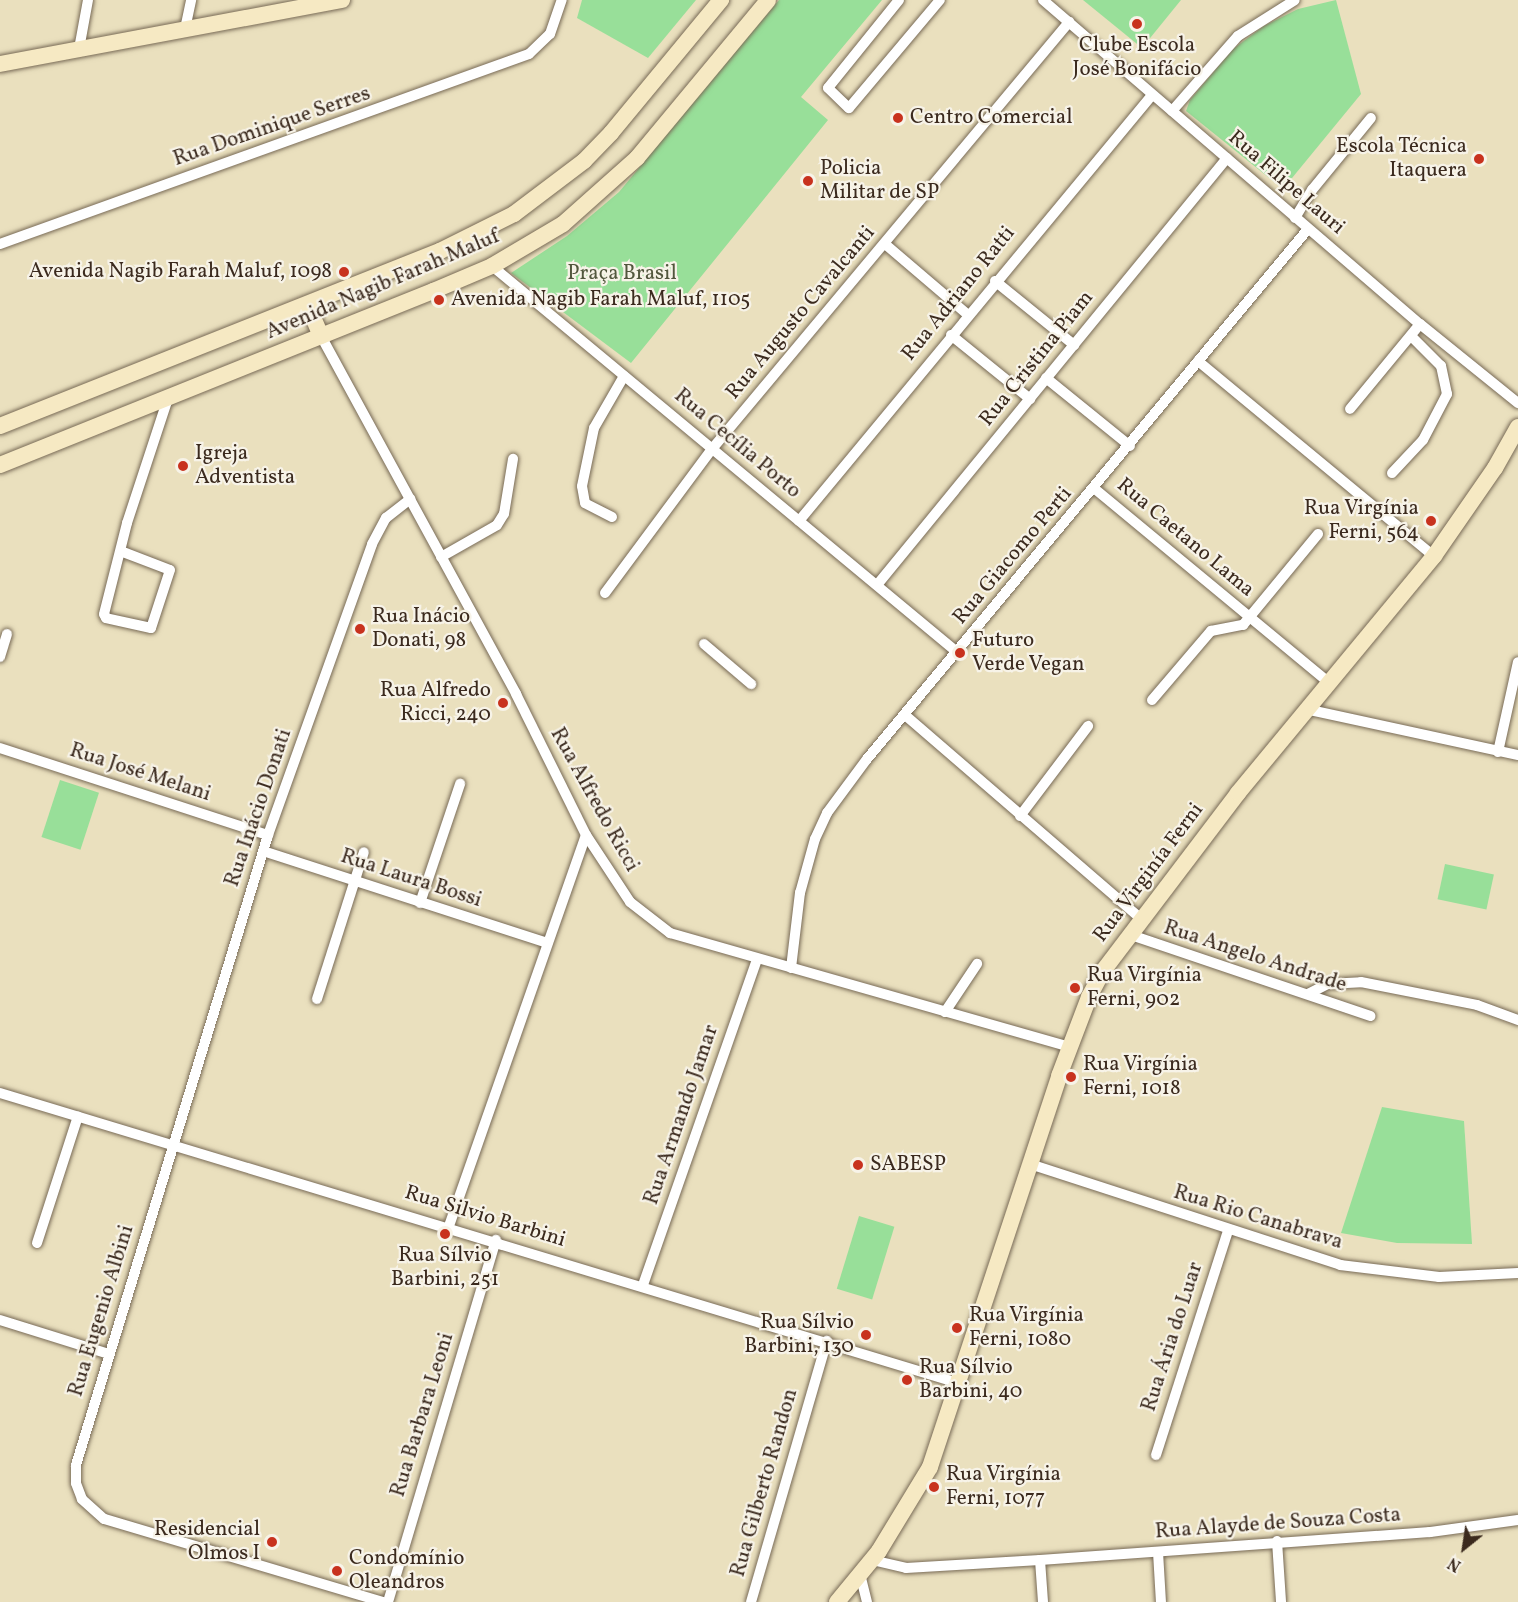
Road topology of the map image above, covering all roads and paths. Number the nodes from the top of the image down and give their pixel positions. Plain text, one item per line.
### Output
1 (88, 0) edge
2 (191, 0) edge
3 (342, 0) edge
4 (562, 0) edge
5 (722, 0) edge
6 (768, 0) edge
7 (899, 0) edge
8 (940, 0) edge
9 (1043, 0) edge
10 (1294, 0) edge
11 (298, 4) edge
12 (1069, 21) junction
13 (185, 29) junction
14 (79, 49) junction
15 (0, 64) edge
16 (1152, 95) junction
17 (1172, 111) junction
18 (1371, 118) dead end
19 (1227, 158) junction
20 (1295, 218) junction
21 (1308, 229) junction
22 (0, 244) edge
23 (885, 244) junction
24 (492, 266) junction
25 (995, 281) junction
26 (330, 294) junction
27 (968, 315) junction
28 (1420, 324) junction
29 (951, 335) junction
30 (321, 336) junction
31 (1411, 336) junction
32 (1074, 345) junction
33 (1198, 361) junction
34 (624, 376) junction
35 (1046, 378) junction
36 (168, 398) junction
37 (1030, 399) junction
38 (1518, 403) edge
39 (1350, 409) dead end
40 (0, 426) edge
41 (1518, 427) edge
42 (1130, 446) junction
43 (712, 449) junction
44 (513, 459) dead end
45 (0, 465) edge
46 (1392, 473) dead end
47 (1095, 489) junction
48 (410, 499) junction
49 (612, 517) dead end
50 (799, 521) junction
51 (1318, 534) dead end
52 (123, 552) junction
53 (1434, 556) junction
54 (441, 558) junction
55 (877, 585) junction
56 (605, 593) dead end
57 (1250, 617) junction
58 (7, 634) dead end
59 (704, 644) dead end
60 (957, 652) junction
61 (0, 657) edge
62 (1518, 662) edge
63 (751, 684) dead end
64 (1331, 684) junction
65 (1152, 700) dead end
66 (1310, 710) junction
67 (905, 715) junction
68 (1088, 726) dead end
69 (0, 748) edge
70 (1498, 752) junction
71 (1518, 755) edge
72 (460, 784) dead end
73 (1020, 816) junction
74 (268, 835) junction
75 (586, 835) junction
76 (262, 851) junction
77 (364, 852) dead end
78 (353, 881) junction
79 (420, 903) junction
80 (1140, 918) junction
81 (1128, 934) junction
82 (548, 943) junction
83 (757, 959) junction
84 (977, 964) dead end
85 (791, 969) junction
86 (1308, 994) junction
87 (317, 999) dead end
88 (945, 1012) junction
89 (1370, 1016) dead end
90 (1518, 1020) edge
91 (1069, 1047) junction
92 (0, 1093) edge
93 (78, 1116) junction
94 (174, 1144) junction
95 (1030, 1164) junction
96 (449, 1226) junction
97 (1228, 1231) junction
98 (496, 1240) junction
99 (38, 1243) dead end
100 (1518, 1273) edge
101 (643, 1285) junction
102 (0, 1320) edge
103 (826, 1341) junction
104 (109, 1354) junction
105 (958, 1383) junction
106 (1156, 1455) dead end
107 (1518, 1520) edge
108 (1277, 1541) junction
109 (1158, 1552) junction
110 (872, 1560) junction
111 (1040, 1560) junction
112 (860, 1574) junction
113 (386, 1602) edge
114 (751, 1602) edge
115 (837, 1602) edge
116 (867, 1602) edge
117 (1043, 1602) edge
118 (1161, 1602) edge
119 (1281, 1602) edge

1 - 14 street
2 - 13 street
3 - 11 main road
4 - 22 street, Rua Dominique Serres
5 - 26 main road, Avenida Nagib Farah Maluf
6 - 24 main road, Avenida Nagib Farah Maluf
7 - 8 street
9 - 12 street, Rua Filipe Lauri
10 - 17 street
11 - 13 main road
12 - 16 street, Rua Filipe Lauri
12 - 23 street, Rua Augusto Cavalcanti
13 - 14 main road
14 - 15 main road
16 - 17 street, Rua Filipe Lauri
16 - 25 street, Rua Adriano Ratti
17 - 19 street, Rua Filipe Lauri
18 - 20 street
19 - 20 street, Rua Filipe Lauri
19 - 32 street, Rua Cristina Piam
20 - 21 street, Rua Filipe Lauri
21 - 28 street, Rua Filipe Lauri
21 - 33 street, Rua Giacomo Perti
23 - 27 street
23 - 43 street, Rua Augusto Cavalcanti
24 - 30 main road, Avenida Nagib Farah Maluf
24 - 34 street, Rua Cecília Porto
25 - 27 street, Rua Adriano Ratti
25 - 32 street
26 - 30 main road
26 - 40 main road, Avenida Nagib Farah Maluf
27 - 29 street, Rua Adriano Ratti
28 - 31 street
28 - 38 street, Rua Filipe Lauri
29 - 37 street
29 - 50 street, Rua Adriano Ratti
30 - 36 main road, Avenida Nagib Farah Maluf
30 - 48 street, Rua Alfredo Ricci
31 - 39 street
31 - 46 street
32 - 35 street, Rua Cristina Piam
33 - 42 street, Rua Giacomo Perti
33 - 53 street
34 - 43 street, Rua Cecília Porto
34 - 49 street
35 - 37 street, Rua Cristina Piam
35 - 42 street
36 - 45 main road, Avenida Nagib Farah Maluf
36 - 52 street
37 - 55 street, Rua Cristina Piam
41 - 53 main road, Rua Virginía Ferni
42 - 47 street, Rua Giacomo Perti
43 - 50 street, Rua Cecília Porto
43 - 56 street, Rua Augusto Cavalcanti
44 - 54 street
47 - 57 street, Rua Caetano Lama
47 - 60 street, Rua Giacomo Perti
48 - 54 street, Rua Alfredo Ricci
48 - 74 street, Rua Inácio Donati
50 - 55 street, Rua Cecília Porto
51 - 57 street, Rua Caetano Lama
52 - 52 street
53 - 64 main road, Rua Virginía Ferni
54 - 75 street, Rua Alfredo Ricci
55 - 60 street, Rua Cecília Porto
57 - 64 street, Rua Caetano Lama
57 - 65 street
58 - 61 street
59 - 63 street
60 - 67 street, Rua Giacomo Perti
62 - 70 street
64 - 66 main road, Rua Virginía Ferni
66 - 70 street
66 - 80 main road, Rua Virginía Ferni
67 - 73 street
67 - 85 street, Rua Giacomo Perti
68 - 73 street
69 - 74 street, Rua José Melani
70 - 71 street
72 - 79 street
73 - 80 street
74 - 76 street, Rua Inácio Donati
75 - 82 street
75 - 83 street, Rua Alfredo Ricci
76 - 78 street, Rua Laura Bossi
76 - 94 street, Rua Inácio Donati
77 - 78 street
78 - 79 street, Rua Laura Bossi
78 - 87 street
79 - 82 street, Rua Laura Bossi
80 - 81 main road, Rua Virginía Ferni
81 - 86 street, Rua Angelo Andrade
81 - 91 main road, Rua Virginía Ferni
82 - 96 street
83 - 85 street, Rua Alfredo Ricci
83 - 101 street, Rua Armando Jamar
84 - 88 street
85 - 88 street, Rua Alfredo Ricci
86 - 89 street, Rua Angelo Andrade
86 - 90 street
88 - 91 street, Rua Alfredo Ricci
91 - 95 main road, Rua Virginía Ferni
92 - 93 street, Rua Silvio Barbini
93 - 94 street, Rua Silvio Barbini
93 - 99 street
94 - 96 street, Rua Silvio Barbini
94 - 104 street, Rua Eugenio Albini
95 - 97 street, Rua Rio Canabrava
95 - 105 main road, Rua Virginía Ferni
96 - 98 street, Rua Silvio Barbini
97 - 100 street, Rua Rio Canabrava
97 - 106 street, Rua Ária do Luar
98 - 101 street, Rua Silvio Barbini
98 - 113 street, Rua Barbara Leoni
101 - 103 street, Rua Silvio Barbini
102 - 104 street
103 - 105 street, Rua Silvio Barbini
103 - 114 street, Rua Gilberto Randon
104 - 113 street, Rua Eugenio Albini
105 - 110 main road, Rua Virginía Ferni
107 - 108 street, Rua Alayde de Souza Costa
108 - 109 street, Rua Alayde de Souza Costa
108 - 119 street
109 - 111 street, Rua Alayde de Souza Costa
109 - 118 street
110 - 111 street, Rua Alayde de Souza Costa
110 - 112 main road, Rua Virginía Ferni
111 - 117 street
112 - 115 main road, Rua Virginía Ferni
112 - 116 street

